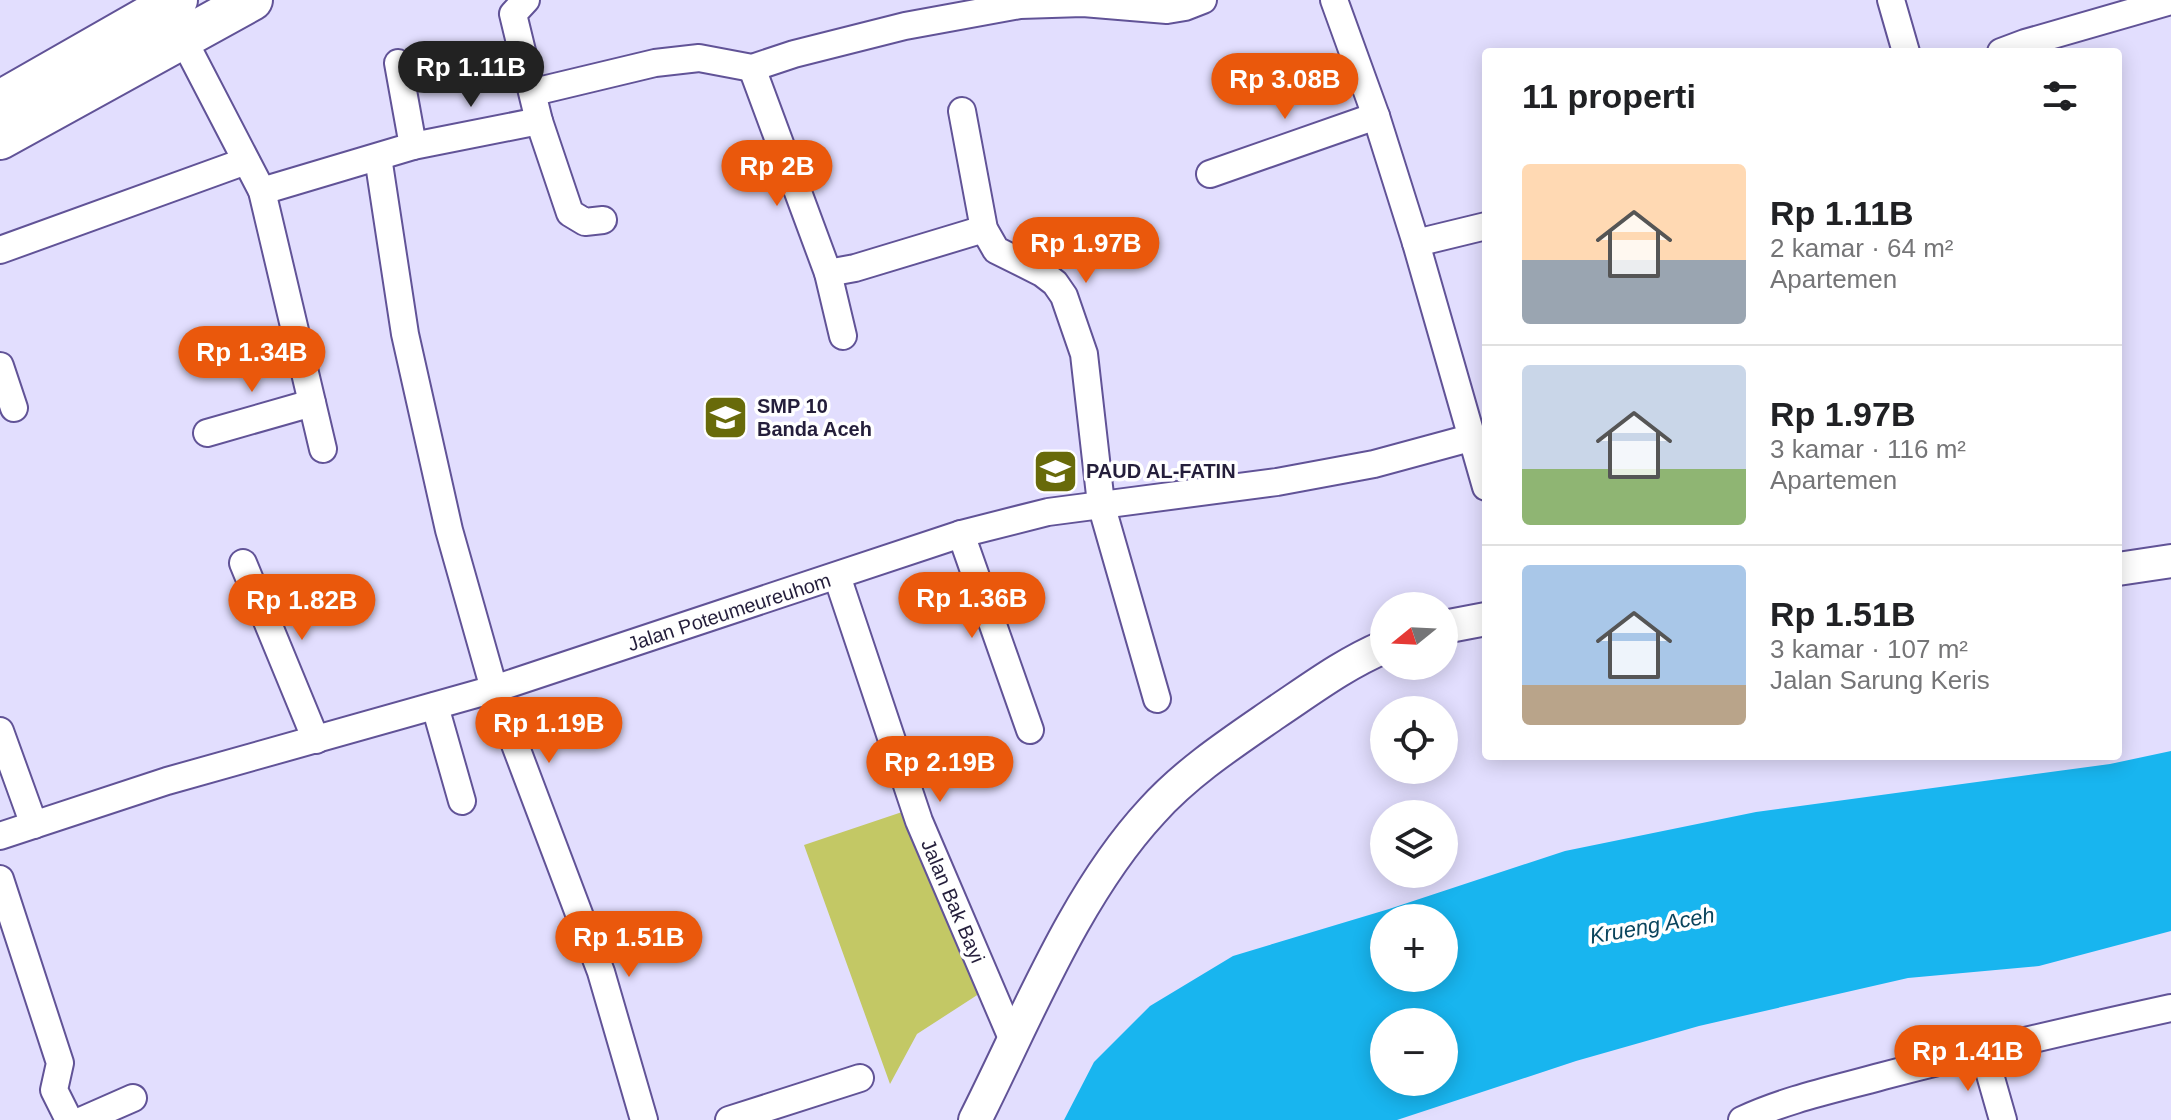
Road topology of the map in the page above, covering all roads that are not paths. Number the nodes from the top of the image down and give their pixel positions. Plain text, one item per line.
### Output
1 (252, 0) edge
2 (526, 0) edge
3 (1203, 0) edge
4 (1334, 0) edge
5 (1891, 0) edge
6 (2171, 1) edge
7 (1056, 2) edge
8 (1165, 5) edge
9 (172, 11) edge
10 (926, 11) edge
11 (1905, 48) edge
12 (2012, 48) edge
13 (398, 63) dead end
14 (752, 68) junction
15 (534, 92) junction
16 (0, 101) edge
17 (962, 111) dead end
18 (1376, 116) junction
19 (539, 121) junction
20 (0, 139) edge
21 (413, 146) junction
22 (378, 157) junction
23 (246, 161) junction
24 (1210, 174) dead end
25 (262, 191) junction
26 (603, 220) dead end
27 (1482, 227) edge
28 (984, 229) junction
29 (1416, 243) junction
30 (0, 250) edge
31 (828, 273) junction
32 (843, 336) dead end
33 (0, 366) edge
34 (312, 403) junction
35 (14, 408) dead end
36 (207, 433) dead end
37 (1470, 438) junction
38 (323, 449) dead end
39 (1482, 475) edge
40 (1101, 504) junction
41 (961, 534) junction
42 (2171, 561) edge
43 (243, 563) dead end
44 (2122, 568) edge
45 (837, 576) junction
46 (1482, 620) edge
47 (1458, 624) edge
48 (1370, 653) edge
49 (494, 689) junction
50 (1157, 699) dead end
51 (435, 706) junction
52 (1030, 730) dead end
53 (0, 731) edge
54 (316, 740) junction
55 (462, 801) dead end
56 (34, 825) junction
57 (0, 836) edge
58 (0, 879) edge
59 (2171, 1008) edge
60 (1014, 1043) junction
61 (1983, 1050) junction
62 (860, 1078) dead end
63 (133, 1098) dead end
64 (69, 1120) edge
65 (83, 1120) edge
66 (644, 1120) edge
67 (729, 1120) edge
68 (975, 1120) edge
69 (1742, 1120) edge
70 (2003, 1120) edge

1 - 9 main road
2 - 15 street
3 - 8 street
4 - 18 street
5 - 11 street
6 - 12 street
7 - 8 street
7 - 10 street
9 - 16 main road
9 - 20 main road
9 - 23 street
10 - 14 street
13 - 21 street
14 - 15 street
14 - 31 street
15 - 19 street
17 - 28 street
18 - 24 street
18 - 29 street
19 - 21 street
19 - 26 street
21 - 22 street
22 - 25 street
22 - 49 street
23 - 25 street
23 - 30 street
25 - 34 street
27 - 29 street
28 - 31 street
28 - 40 street
29 - 37 street
31 - 32 street
33 - 35 street
34 - 36 street
34 - 38 street
37 - 39 street
37 - 40 street, Jalan Poteumeureuhom
40 - 41 street, Jalan Poteumeureuhom
40 - 50 street
41 - 45 street, Jalan Poteumeureuhom
41 - 52 street
42 - 44 street
43 - 54 street
45 - 49 street, Jalan Poteumeureuhom
45 - 60 street, Jalan Bak Bayi
46 - 47 street
48 - 60 street
49 - 51 street, Jalan Poteumeureuhom
49 - 66 street
51 - 54 street, Jalan Poteumeureuhom
51 - 55 street
53 - 56 street
54 - 56 street, Jalan Poteumeureuhom
56 - 57 street, Jalan Poteumeureuhom
58 - 64 street
59 - 61 street
60 - 68 street
61 - 69 street
61 - 70 street
62 - 67 street
63 - 65 street

